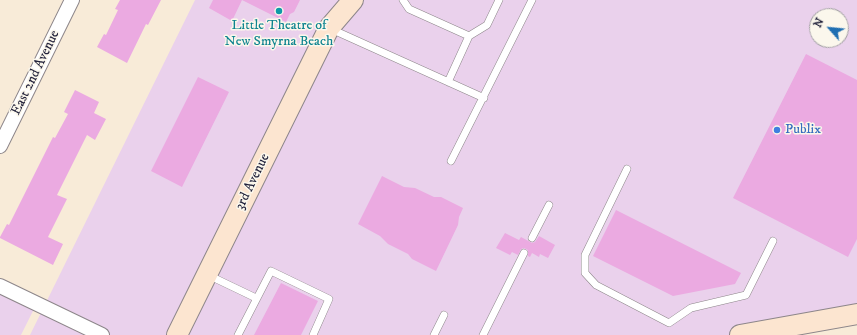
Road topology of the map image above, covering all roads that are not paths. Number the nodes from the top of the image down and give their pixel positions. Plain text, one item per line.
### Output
1 (72, 0) edge
2 (334, 0) edge
3 (353, 0) edge
4 (403, 0) edge
5 (499, 0) edge
6 (532, 0) edge
7 (329, 28) junction
8 (469, 36) junction
9 (448, 82) junction
10 (484, 98) junction
11 (0, 146) edge
12 (451, 161) dead end
13 (627, 169) dead end
14 (549, 205) dead end
15 (532, 238) dead end
16 (773, 241) dead end
17 (524, 253) dead end
18 (207, 274) junction
19 (0, 286) edge
20 (256, 298) junction
21 (857, 314) edge
22 (444, 315) dead end
23 (102, 335) edge
24 (177, 335) edge
25 (238, 335) edge
26 (313, 335) edge
27 (434, 335) edge
28 (483, 335) edge
29 (740, 335) edge

1 - 11 street, East 2nd Avenue
2 - 7 main road, 3rd Avenue
3 - 7 main road, 3rd Avenue
4 - 8 lane
5 - 8 lane
6 - 10 lane
7 - 9 lane
7 - 18 main road, 3rd Avenue
8 - 9 lane
9 - 10 lane
10 - 12 lane
13 - 16 lane
14 - 15 lane
17 - 28 lane
18 - 20 lane
18 - 24 main road, 3rd Avenue
19 - 23 street
20 - 25 lane
20 - 26 lane
21 - 29 main road
22 - 27 lane

